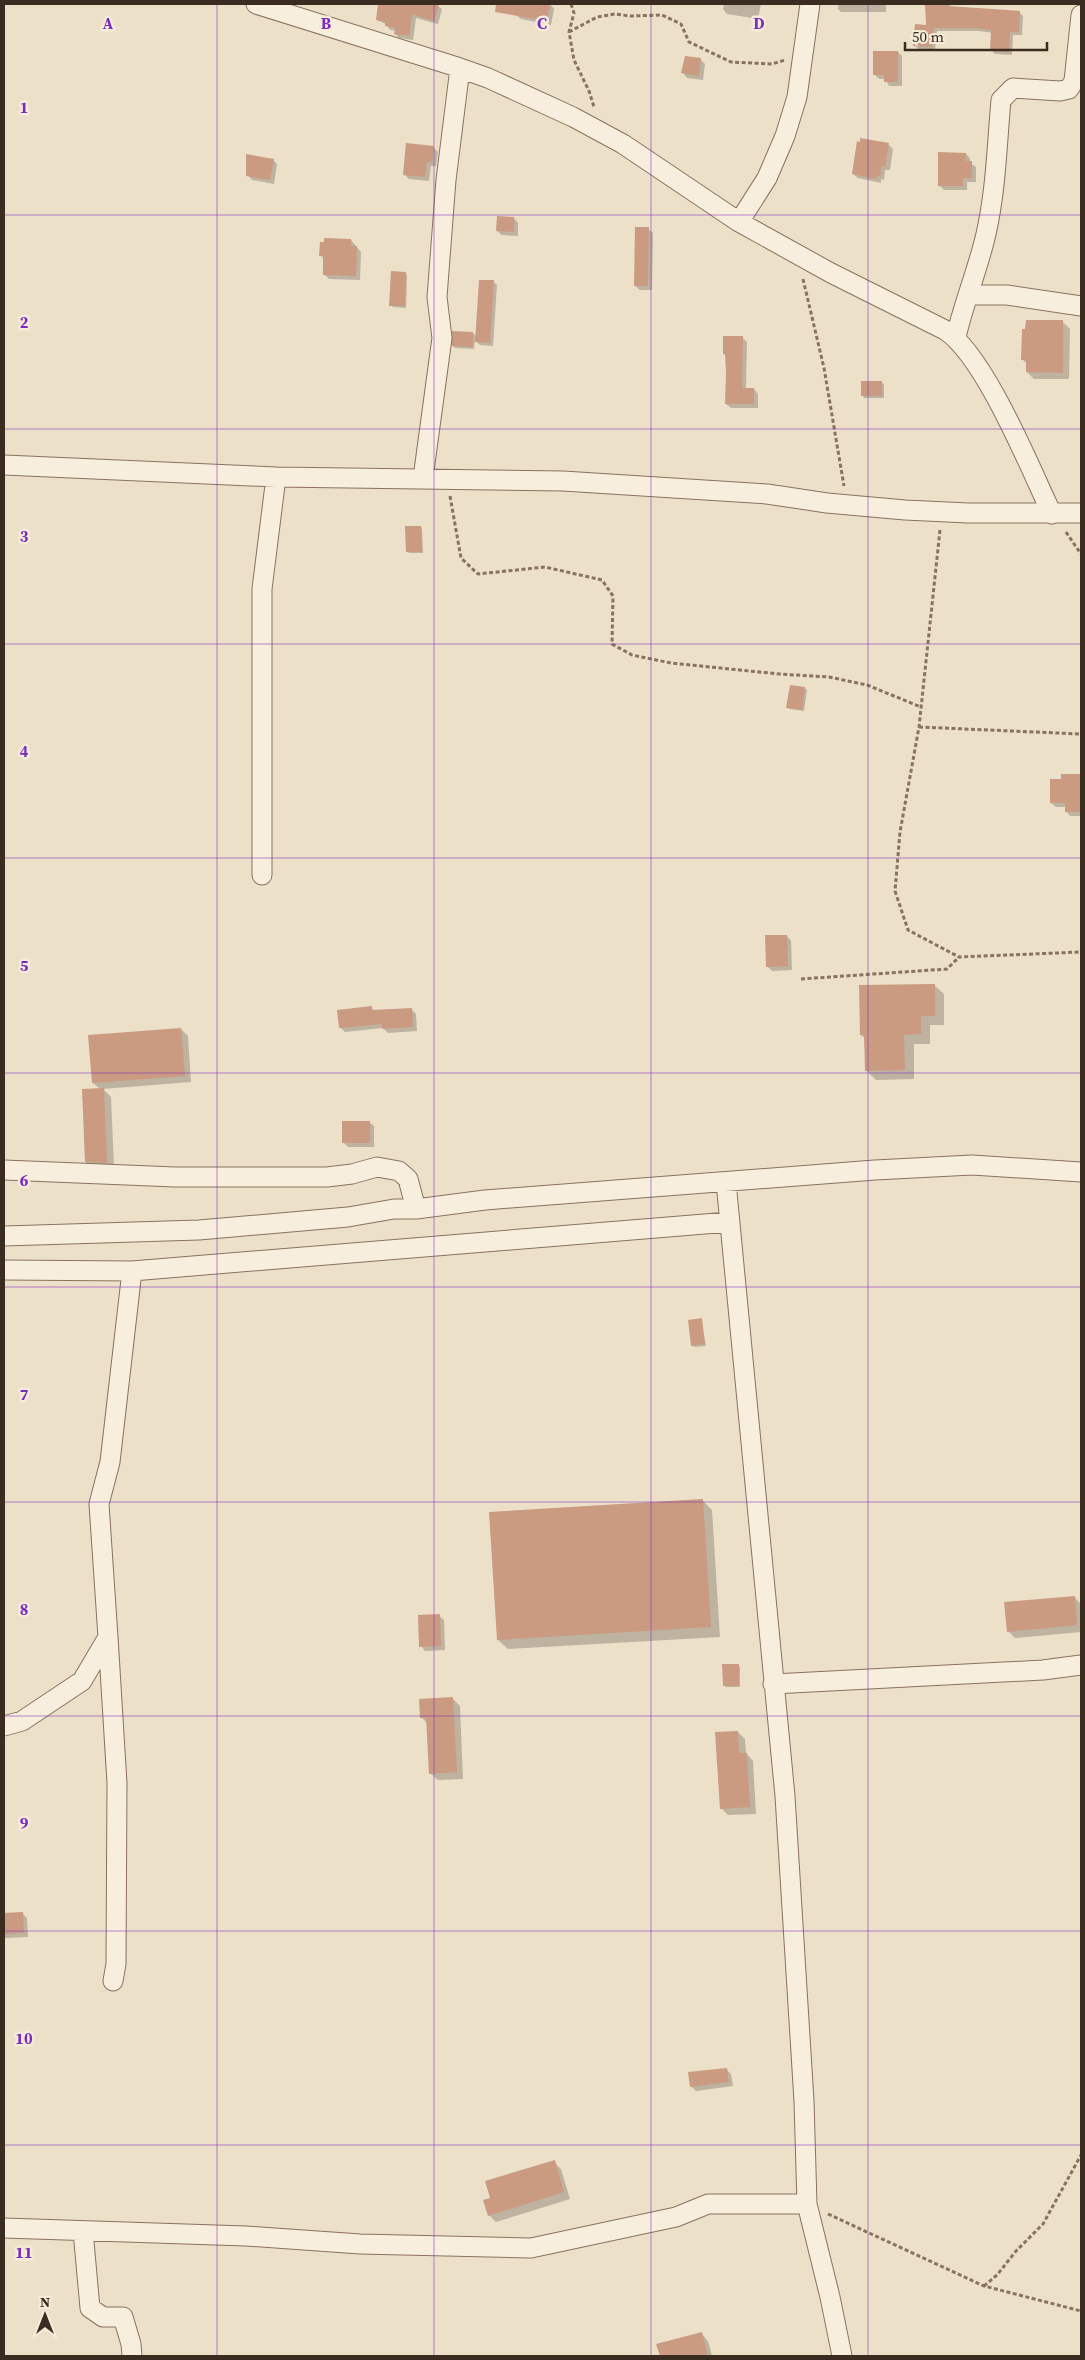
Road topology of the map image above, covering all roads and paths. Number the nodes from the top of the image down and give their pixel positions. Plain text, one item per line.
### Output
1 (256, 4) edge
2 (571, 4) edge
3 (810, 4) edge
4 (1081, 15) edge
5 (569, 32) junction
6 (805, 53) junction
7 (460, 68) junction
8 (601, 133) junction
9 (739, 222) junction
10 (797, 254) junction
11 (969, 294) junction
12 (1081, 306) edge
13 (956, 337) junction
14 (4, 465) edge
15 (276, 477) junction
16 (423, 478) junction
17 (447, 478) junction
18 (847, 505) junction
19 (942, 512) junction
20 (1081, 513) edge
21 (1052, 514) junction
22 (921, 707) junction
23 (919, 728) junction
24 (1081, 734) edge
25 (262, 875) dead end
26 (1081, 952) edge
27 (959, 957) junction
28 (801, 979) dead end
29 (4, 1170) edge
30 (1081, 1172) edge
31 (726, 1182) junction
32 (416, 1209) junction
33 (729, 1222) junction
34 (4, 1236) edge
35 (4, 1270) edge
36 (132, 1271) junction
37 (108, 1637) junction
38 (1081, 1665) edge
39 (773, 1684) junction
40 (4, 1726) edge
41 (113, 1980) dead end
42 (1081, 2155) edge
43 (807, 2204) junction
44 (4, 2228) edge
45 (83, 2231) junction
46 (984, 2286) junction
47 (1081, 2311) edge
48 (132, 2356) edge
49 (842, 2356) edge

1 - 7 street
2 - 5 path
3 - 6 street
4 - 11 street
5 - 6 path
5 - 8 path
6 - 9 street
7 - 8 street
7 - 16 street
8 - 9 street
9 - 10 street
10 - 13 street
10 - 18 path
11 - 12 street
11 - 13 street
13 - 21 street
14 - 15 street
15 - 16 street
15 - 25 street
16 - 17 street
17 - 18 street
17 - 22 path
18 - 19 street
19 - 21 street
19 - 22 path
20 - 21 street
22 - 23 path
23 - 24 path
23 - 27 path
26 - 27 path
27 - 28 path
29 - 32 street
30 - 31 street
31 - 32 street
31 - 33 street
32 - 34 street
33 - 36 street
33 - 39 street
35 - 36 street
36 - 37 street
37 - 40 street
37 - 41 street
38 - 39 street
39 - 43 street
42 - 46 path
43 - 45 street
43 - 46 path
43 - 49 street
44 - 45 street
45 - 48 street
46 - 47 path

